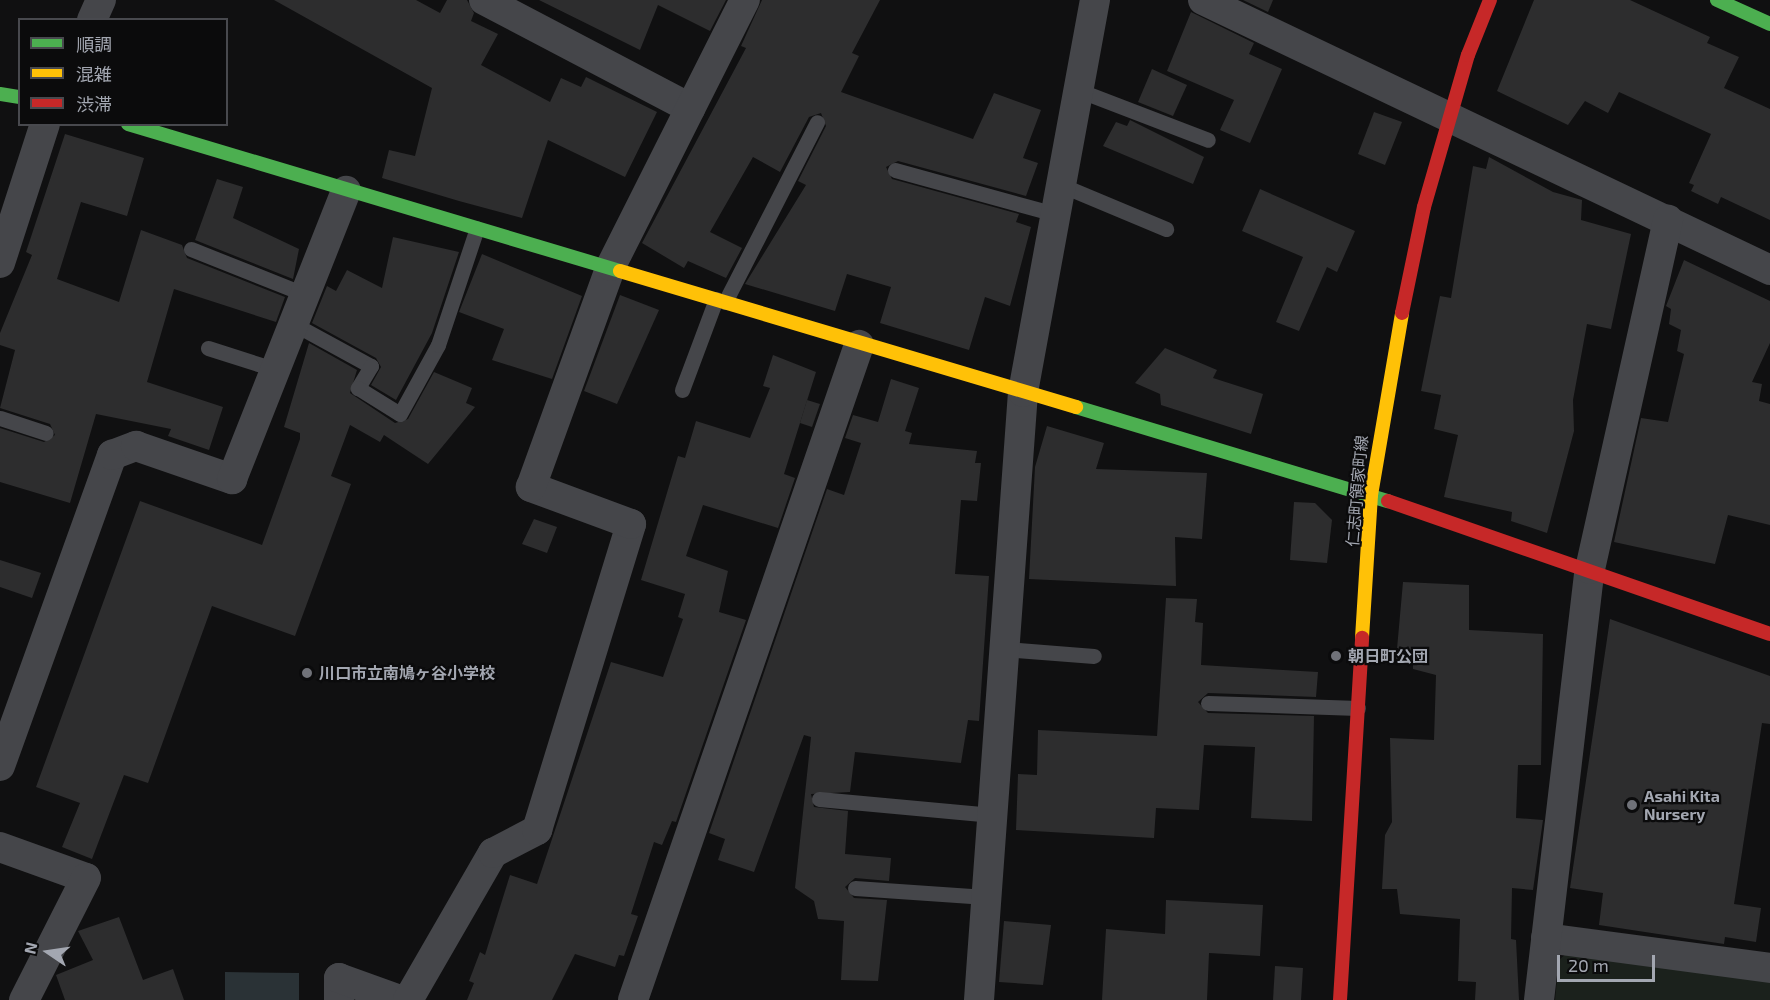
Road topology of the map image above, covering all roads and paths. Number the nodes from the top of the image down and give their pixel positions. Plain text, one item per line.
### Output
1 (101, 0) edge
2 (484, 0) edge
3 (745, 0) edge
4 (1095, 0) edge
5 (1203, 0) edge
6 (1490, 0) edge
7 (1717, 0) edge
8 (93, 18) edge
9 (1770, 24) edge
10 (1078, 90) junction
11 (0, 94) edge
12 (18, 97) edge
13 (690, 108) junction
14 (1449, 115) junction
15 (817, 122) dead end
16 (44, 126) edge
17 (135, 126) edge
18 (1208, 140) dead end
19 (895, 170) dead end
20 (1061, 185) junction
21 (346, 191) junction
22 (1055, 214) junction
23 (1668, 220) junction
24 (477, 228) junction
25 (1166, 229) dead end
26 (191, 249) dead end
27 (0, 263) edge
28 (610, 266) junction
29 (1770, 270) edge
30 (304, 294) junction
31 (721, 301) junction
32 (292, 323) junction
33 (859, 345) junction
34 (208, 348) dead end
35 (274, 369) junction
36 (682, 390) dead end
37 (1023, 392) junction
38 (0, 418) edge
39 (46, 433) dead end
40 (1371, 495) junction
41 (1590, 569) junction
42 (1770, 634) edge
43 (1004, 649) junction
44 (1094, 656) dead end
45 (1208, 703) dead end
46 (1358, 708) junction
47 (0, 766) edge
48 (819, 799) dead end
49 (992, 815) junction
50 (0, 847) edge
51 (855, 888) dead end
52 (986, 897) junction
53 (1546, 938) junction
54 (1770, 968) edge
55 (24, 1000) edge
56 (339, 1000) edge
57 (400, 1000) edge
58 (408, 1000) edge
59 (633, 1000) edge
60 (979, 1000) edge
61 (1340, 1000) edge
62 (1539, 1000) edge

1 - 8 street
2 - 13 street
3 - 13 street
4 - 10 street
5 - 14 street
6 - 14 main road, 仁志町領家町線
7 - 9 main road
10 - 18 lane
10 - 20 street
11 - 12 main road
13 - 28 street
14 - 23 street
14 - 40 main road, 仁志町領家町線
15 - 31 lane
16 - 27 street
17 - 21 main road
19 - 22 lane
20 - 22 street
20 - 25 lane
21 - 24 main road
21 - 30 street
22 - 37 street
23 - 29 street
23 - 41 street
24 - 28 main road
24 - 32 lane
26 - 30 lane
28 - 31 main road
28 - 58 street
30 - 32 street
31 - 33 main road
31 - 36 lane
32 - 35 street
33 - 37 main road
33 - 59 street
34 - 35 lane
35 - 47 street
37 - 40 main road
37 - 43 street
38 - 39 lane
40 - 41 main road
40 - 46 main road, 仁志町領家町線
41 - 42 main road
41 - 53 street
43 - 44 lane
43 - 49 street
45 - 46 lane
46 - 61 main road, 仁志町領家町線
48 - 49 lane
49 - 52 street
50 - 55 street
51 - 52 lane
52 - 60 street
53 - 54 street
53 - 62 street
56 - 57 street

